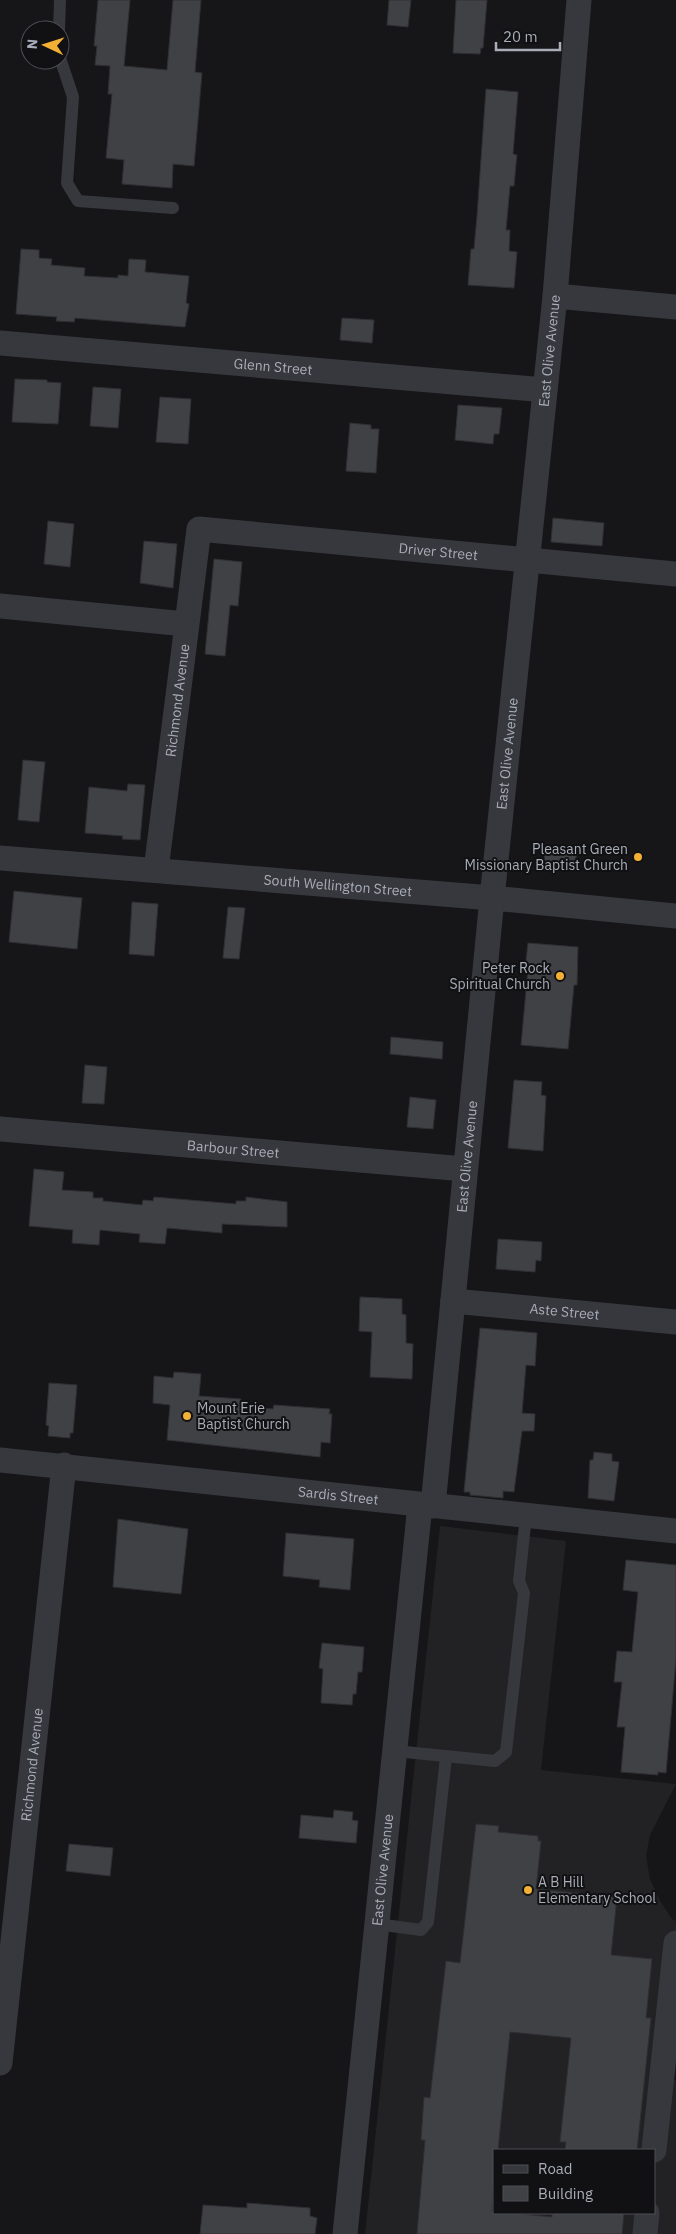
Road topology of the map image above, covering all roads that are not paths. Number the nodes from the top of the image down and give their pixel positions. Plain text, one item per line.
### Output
1 (60, 0) edge
2 (579, 0) edge
3 (59, 20) edge
4 (64, 70) edge
5 (173, 208) dead end
6 (555, 296) junction
7 (676, 307) edge
8 (0, 342) edge
9 (545, 390) junction
10 (199, 529) joint
11 (528, 560) junction
12 (676, 574) edge
13 (0, 606) edge
14 (186, 624) junction
15 (0, 858) edge
16 (156, 870) junction
17 (492, 898) junction
18 (676, 916) edge
19 (0, 1128) edge
20 (465, 1169) junction
21 (453, 1300) junction
22 (676, 1322) edge
23 (0, 1460) edge
24 (64, 1465) junction
25 (427, 1506) junction
26 (526, 1516) junction
27 (676, 1531) edge
28 (396, 1750) junction
29 (446, 1757) junction
30 (377, 1924) junction
31 (676, 1943) edge
32 (0, 2063) edge
33 (654, 2149) edge
34 (647, 2214) edge
35 (345, 2234) edge
36 (645, 2234) edge

1 - 3 lane
2 - 6 street, East Olive Avenue
4 - 5 lane
6 - 7 street
6 - 9 street, East Olive Avenue
8 - 9 street, Glenn Street
9 - 11 street, East Olive Avenue
10 - 11 street, Driver Street
10 - 14 street, Richmond Avenue
11 - 12 street, Driver Street
11 - 17 street, East Olive Avenue
13 - 14 street
14 - 16 street, Richmond Avenue
15 - 16 street, South Wellington Street
16 - 17 street, South Wellington Street
17 - 18 street, South Wellington Street
17 - 20 street, East Olive Avenue
19 - 20 street, Barbour Street
20 - 21 street, East Olive Avenue
21 - 22 street, Aste Street
21 - 25 street, East Olive Avenue
23 - 24 street, Sardis Street
24 - 25 street, Sardis Street
24 - 32 street, Richmond Avenue
25 - 26 street, Sardis Street
25 - 28 street, East Olive Avenue
26 - 27 street, Sardis Street
26 - 29 lane
28 - 29 lane
28 - 30 street, East Olive Avenue
29 - 30 lane
30 - 35 street, East Olive Avenue
31 - 33 street
34 - 36 street

